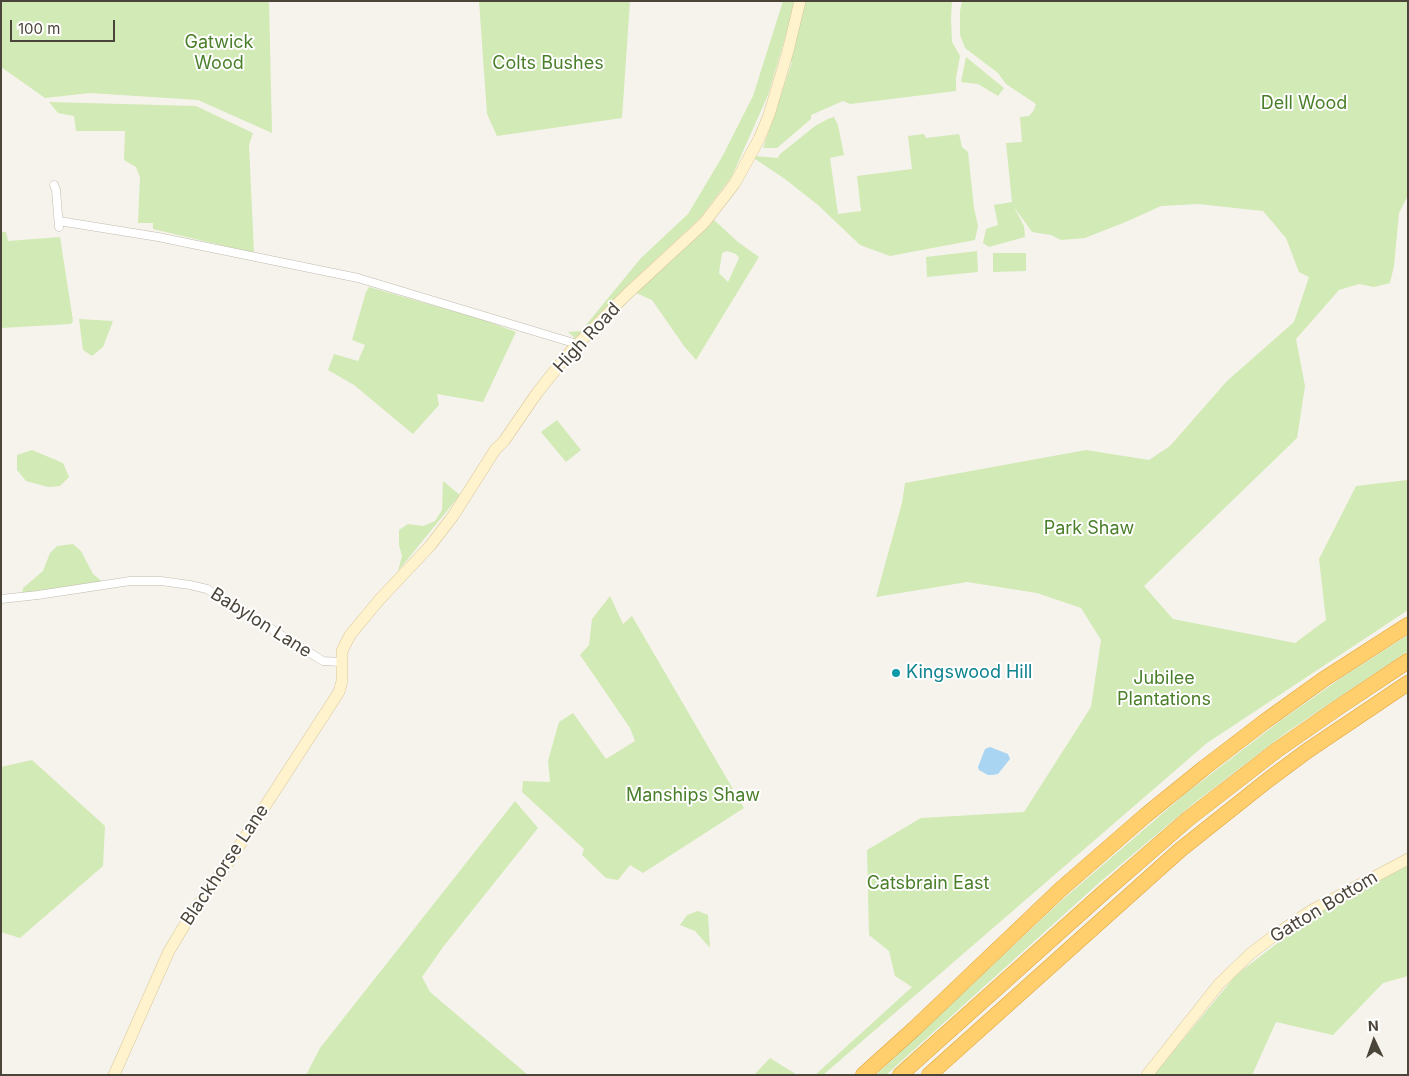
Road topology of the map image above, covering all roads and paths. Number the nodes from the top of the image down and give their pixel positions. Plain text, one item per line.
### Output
1 (800, 1) edge
2 (54, 186) dead end
3 (577, 344) junction
4 (1, 599) edge
5 (1408, 625) edge
6 (341, 662) junction
7 (1408, 662) edge
8 (1408, 683) edge
9 (1408, 859) edge
10 (914, 1029) junction
11 (114, 1075) edge
12 (850, 1075) edge
13 (863, 1075) edge
14 (900, 1075) edge
15 (929, 1075) edge
16 (1147, 1075) edge

1 - 3 street, High Road
2 - 3 street
3 - 6 street, High Road
4 - 6 street, Babylon Lane
5 - 10 highway
6 - 11 street, Blackhorse Lane
7 - 14 highway
8 - 15 highway
9 - 16 street, Gatton Bottom
10 - 12 highway
10 - 13 highway

